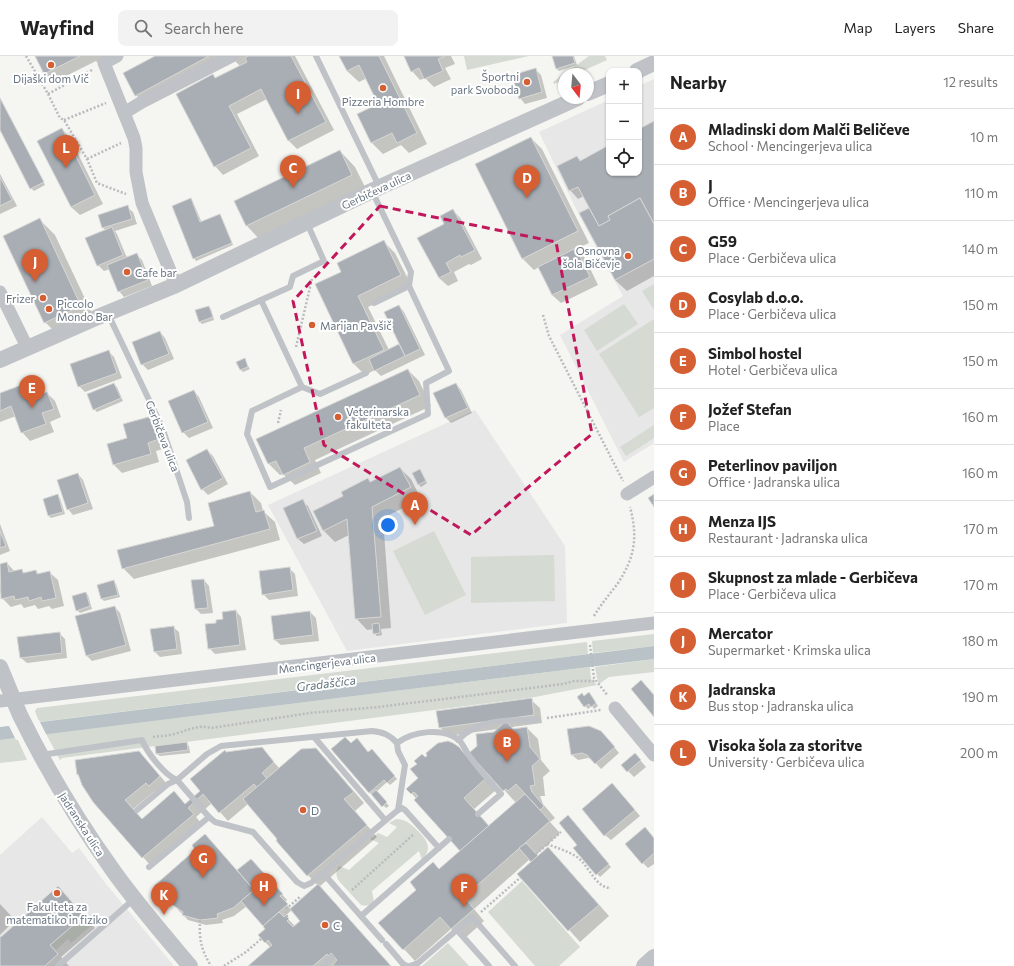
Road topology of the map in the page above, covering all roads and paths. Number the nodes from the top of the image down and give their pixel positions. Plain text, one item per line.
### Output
1 (26, 56) edge
2 (117, 56) edge
3 (232, 56) edge
4 (316, 56) edge
5 (104, 63) junction
6 (654, 63) edge
7 (642, 69) edge
8 (606, 85) edge
9 (594, 90) edge
10 (48, 94) junction
11 (117, 98) junction
12 (565, 104) edge
13 (124, 113) junction
14 (64, 120) junction
15 (134, 138) junction
16 (87, 160) junction
17 (376, 189) junction
18 (142, 203) junction
19 (307, 223) junction
20 (315, 265) junction
21 (176, 285) junction
22 (408, 286) junction
23 (0, 292) edge
24 (261, 300) junction
25 (374, 303) dead end
26 (108, 314) junction
27 (543, 315) dead end
28 (223, 317) dead end
29 (28, 349) junction
30 (0, 360) edge
31 (292, 365) junction
32 (366, 372) dead end
33 (302, 387) junction
34 (284, 396) junction
35 (278, 423) dead end
36 (654, 477) edge
37 (627, 494) junction
38 (378, 517) dead end
39 (189, 518) dead end
40 (383, 584) dead end
41 (590, 620) dead end
42 (654, 623) edge
43 (589, 641) dead end
44 (0, 667) edge
45 (595, 679) junction
46 (11, 704) edge
47 (615, 708) junction
48 (537, 720) joint
49 (314, 737) junction
50 (142, 740) junction
51 (458, 740) junction
52 (397, 743) junction
53 (39, 752) junction
54 (654, 755) edge
55 (177, 780) junction
56 (137, 810) dead end
57 (398, 810) junction
58 (478, 814) dead end
59 (209, 817) junction
60 (385, 820) junction
61 (421, 827) junction
62 (561, 832) dead end
63 (449, 839) dead end
64 (547, 844) junction
65 (439, 848) junction
66 (536, 854) dead end
67 (149, 867) dead end
68 (324, 873) junction
69 (521, 877) dead end
70 (304, 886) junction
71 (611, 888) dead end
72 (345, 897) junction
73 (134, 899) junction
74 (361, 916) junction
75 (287, 917) dead end
76 (474, 919) junction
77 (200, 920) dead end
78 (457, 930) junction
79 (261, 939) dead end
80 (332, 957) dead end
81 (654, 957) edge
82 (58, 966) edge
83 (190, 966) edge
84 (211, 966) edge
85 (224, 966) edge
86 (322, 966) edge
87 (408, 966) edge
88 (488, 966) edge
89 (515, 966) edge
90 (644, 966) edge

1 - 10 path
2 - 5 street
3 - 13 street
4 - 17 lane
5 - 10 path
5 - 11 street
6 - 7 street
8 - 9 street
10 - 14 path
11 - 13 street
11 - 14 path
12 - 17 street, Gerbičeva ulica
13 - 15 street
14 - 16 path
15 - 16 path
15 - 18 street
16 - 18 path
17 - 19 street, Gerbičeva ulica
17 - 22 lane
18 - 21 street
19 - 20 lane
19 - 21 street, Gerbičeva ulica
20 - 24 lane
20 - 31 path
21 - 26 street, Gerbičeva ulica
22 - 25 lane
22 - 34 lane
23 - 29 street
24 - 28 lane
24 - 31 lane
26 - 29 street, Gerbičeva ulica
26 - 39 lane, Gerbičeva ulica
27 - 37 path
29 - 30 street, Gerbičeva ulica
31 - 33 lane
32 - 33 lane
33 - 34 lane
34 - 35 path
36 - 37 street
37 - 41 path
38 - 40 path
42 - 46 street, Mencingerjeva ulica
43 - 45 path
44 - 46 street, Jadranska ulica
45 - 47 path
45 - 50 path
46 - 53 street, Jadranska ulica
47 - 48 path
47 - 54 street
48 - 51 lane
49 - 52 lane
49 - 55 lane
49 - 60 lane
50 - 53 lane
50 - 55 lane
51 - 52 lane
51 - 58 lane
52 - 57 lane
53 - 73 street, Jadranska ulica
55 - 56 lane
55 - 59 lane
57 - 60 lane
57 - 61 lane
59 - 67 lane
59 - 70 lane
60 - 68 lane
61 - 65 lane
61 - 72 path
62 - 64 path
63 - 65 lane
64 - 66 path
64 - 71 path
65 - 74 lane
68 - 70 lane
68 - 72 lane
69 - 76 path
70 - 75 path
72 - 74 lane
73 - 82 lane
73 - 83 street, Jadranska ulica
74 - 87 lane
76 - 78 lane
76 - 89 lane
77 - 84 path
78 - 87 lane
78 - 88 lane
79 - 85 path
80 - 86 lane
81 - 90 street

